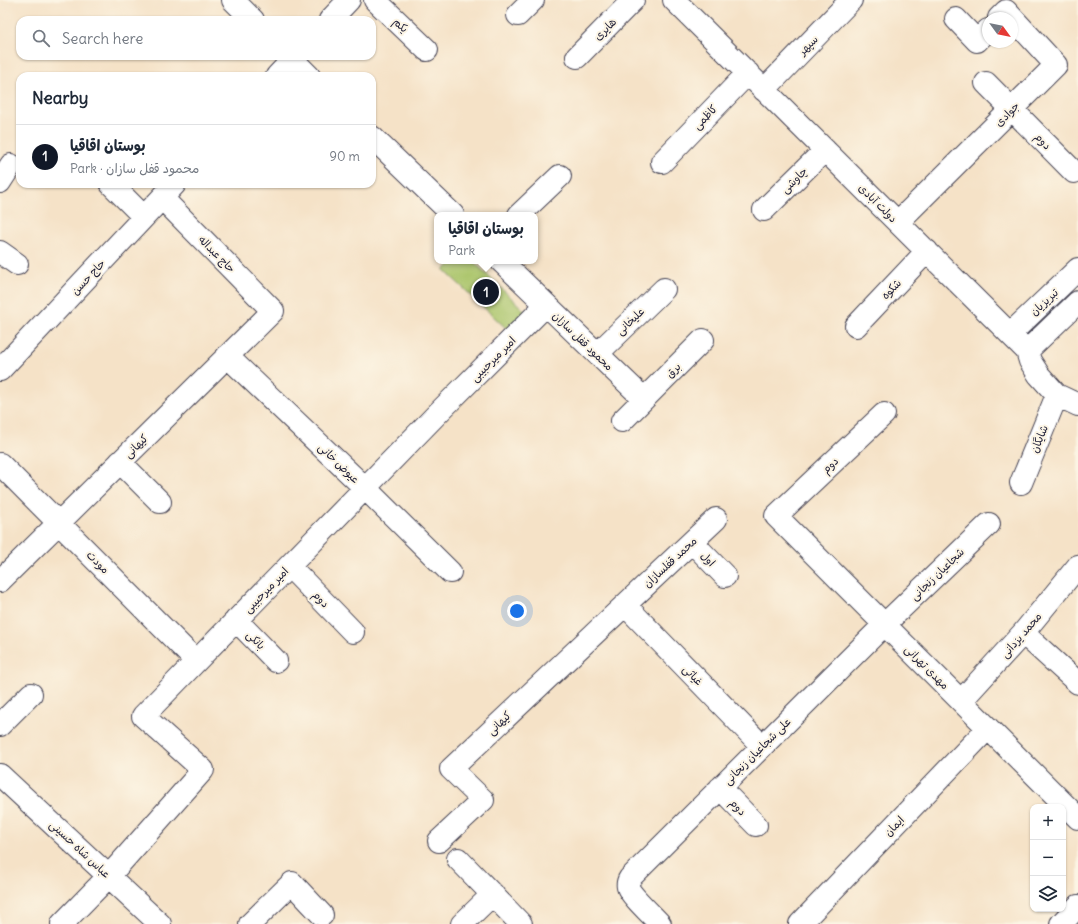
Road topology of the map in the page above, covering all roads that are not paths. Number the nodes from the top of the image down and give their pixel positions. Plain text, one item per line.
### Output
1 (233, 0) edge
2 (349, 0) edge
3 (375, 0) edge
4 (633, 0) edge
5 (674, 0) edge
6 (851, 0) edge
7 (249, 16) edge
8 (334, 16) edge
9 (956, 19) dead end
10 (1018, 24) edge
11 (982, 36) edge
12 (427, 50) dead end
13 (577, 57) dead end
14 (290, 60) edge
15 (295, 60) edge
16 (280, 72) edge
17 (305, 72) edge
18 (748, 74) junction
19 (986, 83) dead end
20 (764, 90) junction
21 (1012, 109) junction
22 (376, 141) edge
23 (825, 150) junction
24 (662, 162) dead end
25 (1074, 172) dead end
26 (560, 176) dead end
27 (115, 188) edge
28 (168, 191) edge
29 (764, 210) dead end
30 (450, 212) edge
31 (522, 212) edge
32 (144, 217) junction
33 (898, 222) junction
34 (927, 252) junction
35 (504, 264) edge
36 (1078, 269) edge
37 (664, 289) dead end
38 (1078, 302) edge
39 (546, 305) junction
40 (273, 310) joint
41 (856, 326) dead end
42 (1010, 334) junction
43 (702, 340) dead end
44 (1027, 351) junction
45 (597, 354) junction
46 (227, 356) junction
47 (0, 370) edge
48 (1057, 396) junction
49 (644, 399) junction
50 (1078, 405) edge
51 (884, 414) dead end
52 (622, 421) dead end
53 (120, 462) junction
54 (0, 464) edge
55 (1021, 483) dead end
56 (365, 488) junction
57 (160, 502) dead end
58 (776, 516) joint
59 (716, 519) dead end
60 (59, 523) junction
61 (989, 524) dead end
62 (692, 542) junction
63 (289, 566) junction
64 (1078, 566) edge
65 (450, 572) dead end
66 (725, 576) dead end
67 (0, 581) edge
68 (625, 605) junction
69 (236, 620) junction
70 (885, 624) junction
71 (353, 632) dead end
72 (1023, 633) junction
73 (196, 661) junction
74 (276, 661) dead end
75 (1078, 683) edge
76 (31, 694) dead end
77 (961, 702) junction
78 (0, 724) edge
79 (988, 728) junction
80 (762, 746) junction
81 (0, 775) edge
82 (720, 788) junction
83 (1078, 818) edge
84 (756, 825) dead end
85 (439, 841) dead end
86 (458, 858) dead end
87 (109, 876) junction
88 (493, 894) junction
89 (1078, 906) edge
90 (322, 915) dead end
91 (62, 924) edge
92 (160, 924) edge
93 (250, 924) edge
94 (462, 924) edge
95 (522, 924) edge
96 (660, 924) edge
97 (800, 924) edge
98 (1061, 924) edge

1 - 7 street
2 - 8 street
3 - 12 street, یکم
4 - 13 street, هایری
5 - 18 street, دولت آبادی
6 - 20 street, سپهر
9 - 11 street
10 - 21 street, جوادی
14 - 16 street
15 - 17 street
18 - 20 street, دولت آبادی
18 - 24 street, کاظمی
19 - 21 street
20 - 23 street, دولت آبادی
21 - 25 street, دوم
21 - 33 street, جوادی
22 - 30 street
23 - 29 street, چاوشی
23 - 33 street, دولت آبادی
26 - 31 street
27 - 32 street
28 - 32 street, حاج حسن
28 - 40 street, حاج عبداله
32 - 47 street, حاج حسن
33 - 34 street, دولت آبادی
34 - 41 street, شکوه
34 - 42 street, دولت آبادی
35 - 39 street, محمود قفل سازان
36 - 42 street, تبریزیان
37 - 45 street, علیخانی
38 - 44 street
39 - 45 street, محمود قفل سازان
39 - 56 street, امیر میرحبیبی
40 - 46 street, کیهانی
42 - 44 street, دولت آبادی
43 - 49 street, برق
44 - 48 street, دولت آبادی
45 - 49 street, محمود قفل سازان
46 - 53 street, کیهانی
46 - 56 street, عیوض خانی
48 - 50 street, دولت آبادی
48 - 55 street, شایگان
49 - 52 street
51 - 58 street, دوم
53 - 57 street
53 - 60 street, کیهانی
54 - 60 street, مودت
56 - 63 street, امیر میرحبیبی
56 - 65 street, عیوض خانی
58 - 70 street, مهدی تهرانی
59 - 62 street, محمد قفلسازان
60 - 67 street, کیهانی
60 - 73 street, مودت
61 - 70 street, شجاعیان زنجانی
62 - 66 street, اول
62 - 68 street, محمد قفلسازان
63 - 69 street, امیر میرحبیبی
63 - 71 street, دوم
64 - 72 street, محمد یزدانی
68 - 80 street, غیاثی
68 - 85 street, کیهانی
69 - 73 street, امیر میرحبیبی
69 - 74 street, بانکی
70 - 77 street, مهدی تهرانی
70 - 80 street, علی شجاعیان زنجانی
72 - 75 street
72 - 77 street, محمد یزدانی
73 - 87 street, امیر میرحبیبی
76 - 78 street
77 - 79 street, مهدی تهرانی
79 - 83 street, مهدی تهرانی
79 - 97 street, ایمان
80 - 82 street, علی شجاعیان زنجانی
81 - 87 street, عباس شاه حسینی
82 - 84 street, دوم
82 - 96 street, علی شجاعیان زنجانی
86 - 88 street
87 - 91 street
87 - 92 street, عباس شاه حسینی
88 - 94 street
88 - 95 street
89 - 98 street
90 - 93 street

